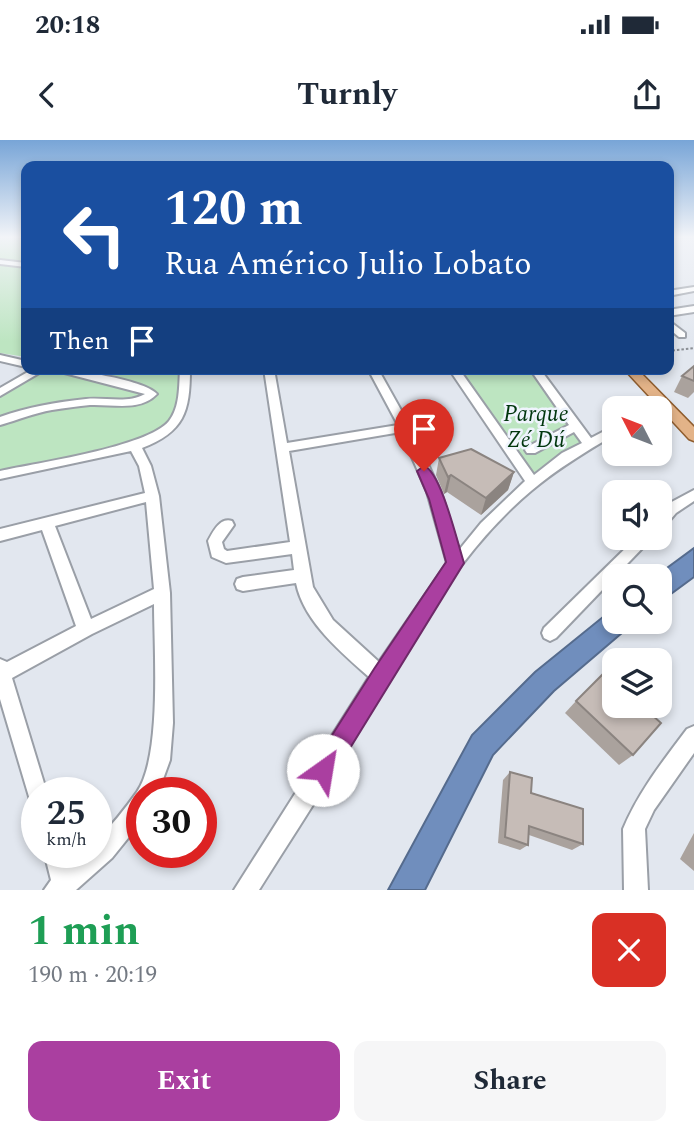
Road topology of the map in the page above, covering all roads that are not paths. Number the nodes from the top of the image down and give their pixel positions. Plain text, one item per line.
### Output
1 (694, 289) edge
2 (674, 293) edge
3 (674, 308) edge
4 (694, 309) edge
5 (674, 313) edge
6 (682, 313) junction
7 (674, 328) edge
8 (682, 335) dead end
9 (0, 358) edge
10 (21, 363) edge
11 (21, 363) edge
12 (0, 373) edge
13 (31, 375) edge
14 (81, 375) edge
15 (185, 375) edge
16 (270, 375) edge
17 (376, 375) edge
18 (458, 375) edge
19 (539, 375) edge
20 (634, 375) edge
21 (641, 375) edge
22 (0, 393) edge
23 (652, 396) edge
24 (672, 417) edge
25 (0, 421) edge
26 (691, 423) edge
27 (576, 426) junction
28 (405, 428) junction
29 (602, 436) edge
30 (694, 436) edge
31 (588, 442) junction
32 (135, 446) junction
33 (284, 448) junction
34 (531, 450) dead end
35 (0, 475) edge
36 (532, 481) junction
37 (694, 495) edge
38 (152, 496) junction
39 (672, 508) edge
40 (47, 523) junction
41 (227, 524) dead end
42 (0, 535) edge
43 (446, 535) junction
44 (477, 538) junction
45 (299, 547) junction
46 (633, 550) edge
47 (455, 563) junction
48 (304, 575) junction
49 (243, 584) dead end
50 (162, 593) junction
51 (86, 629) junction
52 (550, 633) dead end
53 (1, 672) edge
54 (381, 676) junction
55 (694, 736) edge
56 (32, 777) edge
57 (153, 777) edge
58 (126, 827) edge
59 (57, 868) edge
60 (60, 887) edge
61 (246, 890) edge
62 (636, 890) edge

1 - 2 street
3 - 6 street
4 - 6 street
5 - 6 street
7 - 8 street
9 - 10 street
11 - 12 street
13 - 22 street
14 - 25 street
15 - 32 street
16 - 33 street
17 - 28 street
18 - 36 street
19 - 27 street
20 - 23 main road
21 - 26 main road
24 - 30 main road
27 - 31 street
27 - 34 street
28 - 33 street
28 - 43 street
29 - 31 street
31 - 36 street
32 - 35 street
32 - 38 street
33 - 45 street
36 - 44 street
37 - 39 street
38 - 40 street
38 - 50 street
40 - 42 street
40 - 51 street
41 - 45 street
43 - 44 street
43 - 47 street
44 - 47 street
45 - 48 street
46 - 52 street
47 - 54 street
48 - 49 street
48 - 54 street
50 - 51 street
50 - 57 street
51 - 53 street
53 - 56 street
54 - 61 street
55 - 62 street
58 - 60 street
59 - 60 street

